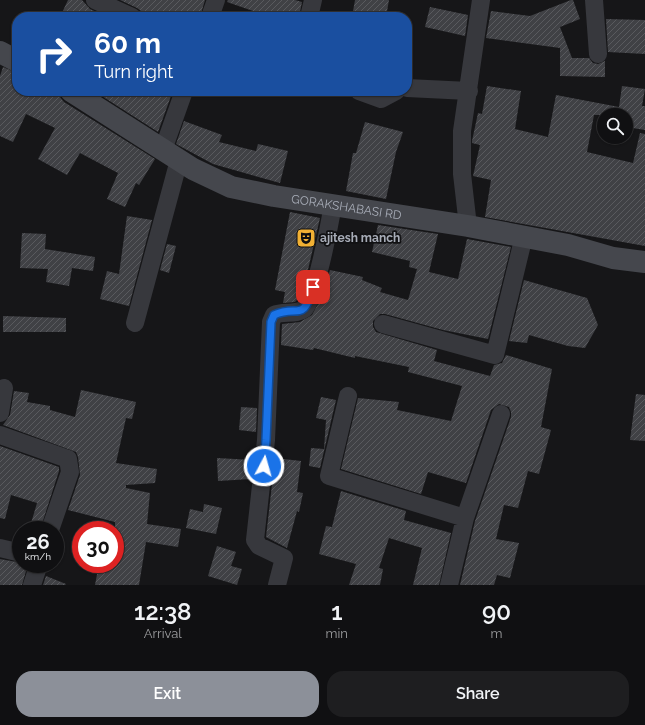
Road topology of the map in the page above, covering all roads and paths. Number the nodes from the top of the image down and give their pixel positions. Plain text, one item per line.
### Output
1 (95, 0) edge
2 (216, 0) edge
3 (314, 0) edge
4 (481, 0) edge
5 (594, 0) edge
6 (121, 12) edge
7 (212, 12) edge
8 (310, 12) edge
9 (0, 52) edge
10 (598, 54) dead end
11 (12, 58) edge
12 (412, 88) edge
13 (469, 91) junction
14 (79, 96) edge
15 (183, 96) edge
16 (372, 96) edge
17 (387, 96) edge
18 (171, 155) junction
19 (333, 205) junction
20 (468, 226) junction
21 (524, 236) junction
22 (645, 262) edge
23 (135, 322) dead end
24 (383, 324) dead end
25 (4, 388) dead end
26 (348, 396) dead end
27 (0, 413) edge
28 (501, 414) dead end
29 (0, 435) edge
30 (464, 518) junction
31 (53, 521) edge
32 (0, 548) edge
33 (12, 551) edge
34 (36, 573) edge
35 (32, 585) edge
36 (277, 585) edge
37 (449, 585) edge

1 - 6 street
2 - 7 street
3 - 8 street
4 - 13 street
5 - 10 street
9 - 11 street
12 - 13 street
13 - 20 street
14 - 18 street, GORAKSHABASI RD
15 - 18 street
16 - 17 street
18 - 19 street, GORAKSHABASI RD
18 - 23 street
19 - 20 street, GORAKSHABASI RD
19 - 36 street
20 - 21 street, GORAKSHABASI RD
21 - 22 street, GORAKSHABASI RD
21 - 24 street
25 - 27 street
26 - 30 street
28 - 30 street
29 - 31 street
30 - 37 street
32 - 33 street
34 - 35 street

